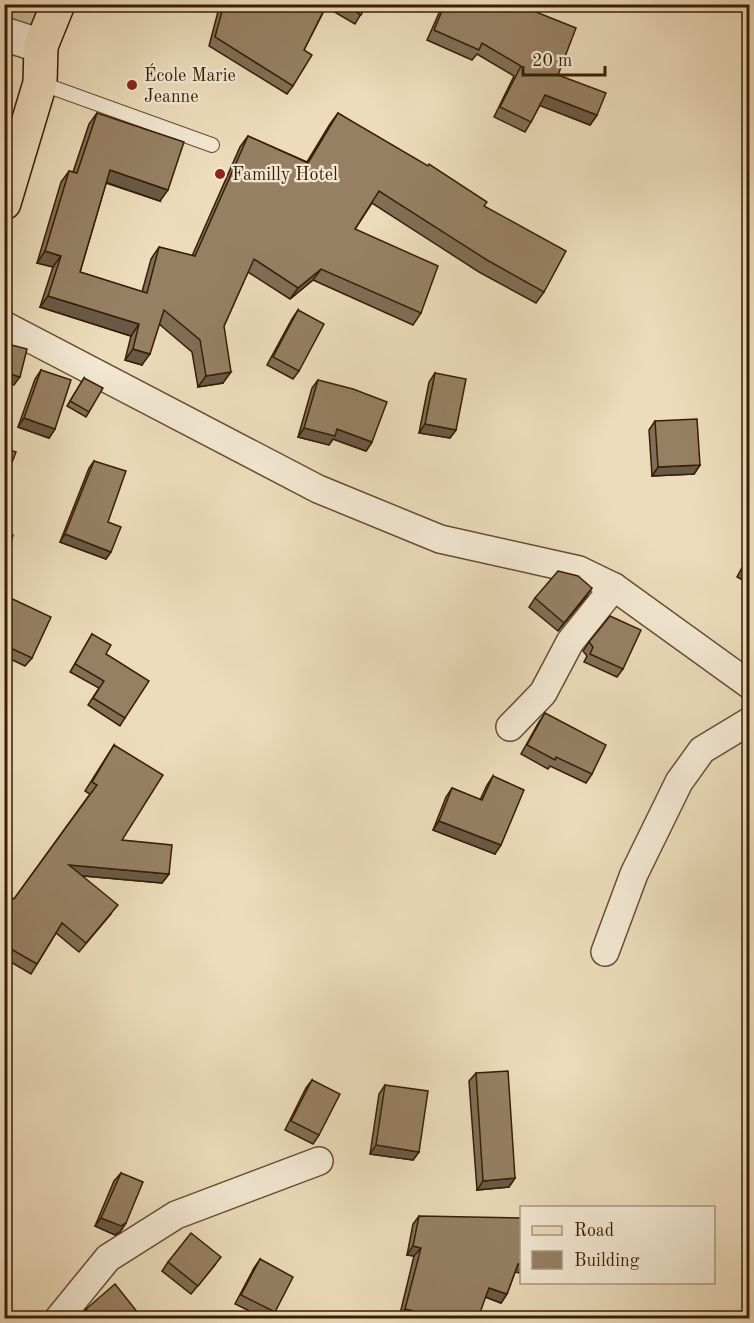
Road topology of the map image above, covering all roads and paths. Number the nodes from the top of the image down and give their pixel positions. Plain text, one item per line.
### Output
1 (58, 4) edge
2 (4, 34) edge
3 (41, 46) junction
4 (40, 82) junction
5 (212, 145) dead end
6 (4, 202) edge
7 (4, 325) edge
8 (614, 587) junction
9 (750, 685) edge
10 (750, 721) edge
11 (510, 727) dead end
12 (604, 952) dead end
13 (318, 1161) dead end
14 (59, 1318) edge

1 - 3 main road
2 - 3 street
3 - 4 main road
4 - 5 lane
4 - 6 main road
7 - 8 street
8 - 9 street
8 - 11 street
10 - 12 street
13 - 14 street

